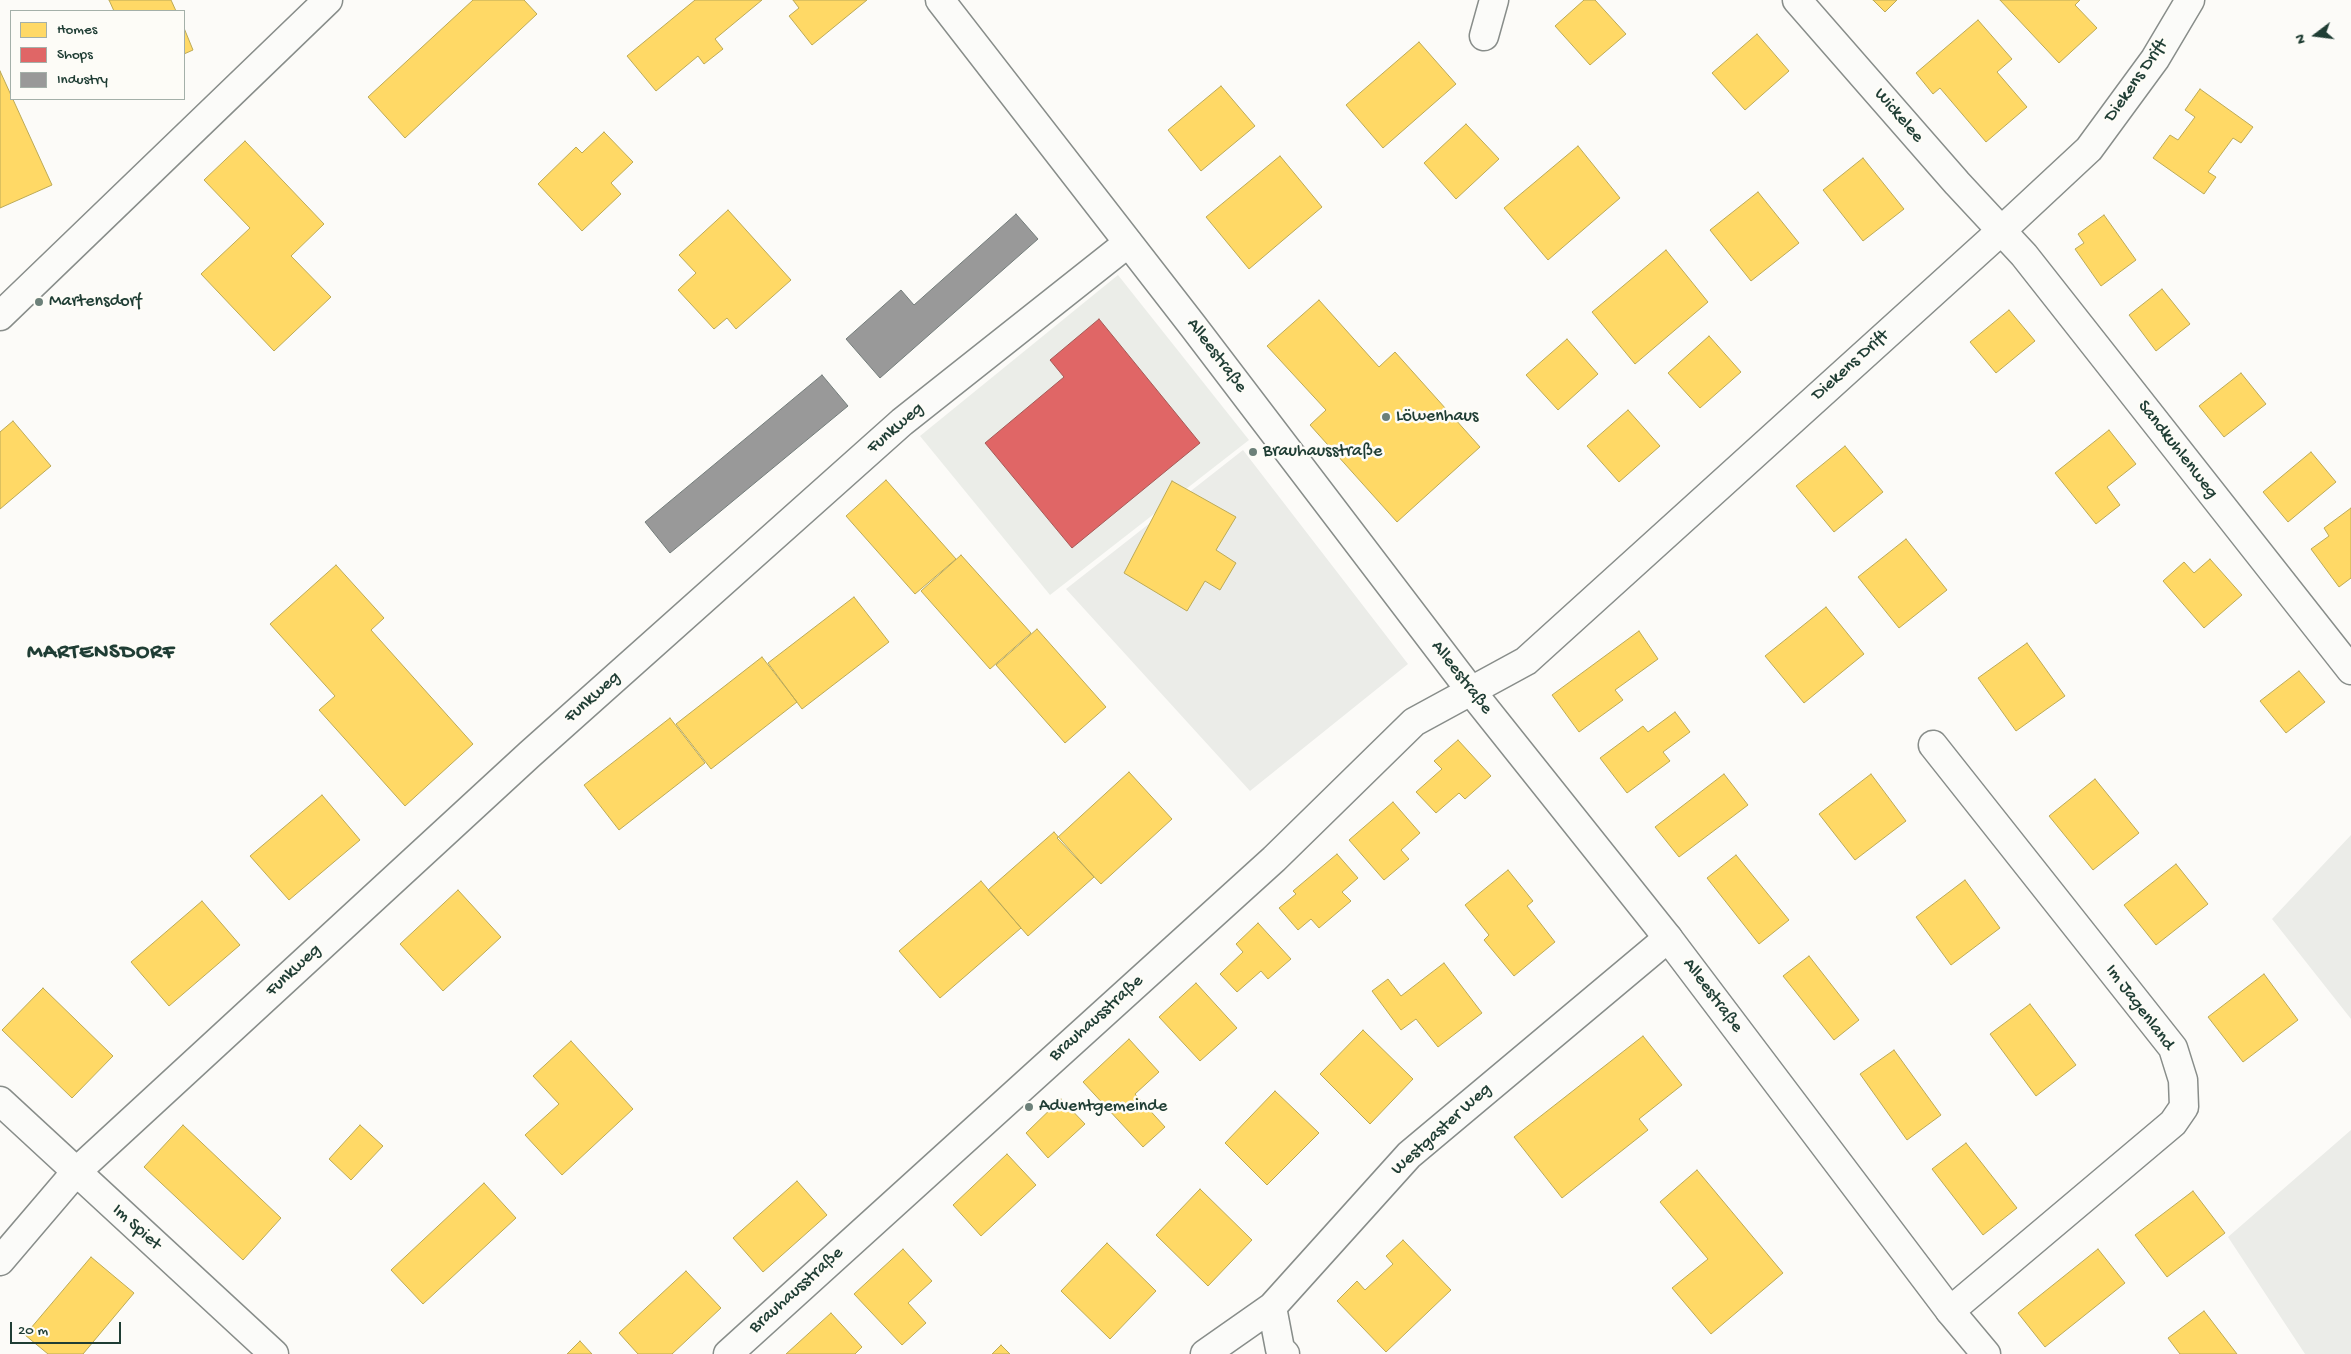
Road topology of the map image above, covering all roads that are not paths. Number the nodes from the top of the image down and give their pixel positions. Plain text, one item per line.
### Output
1 (328, 0) edge
2 (940, 0) edge
3 (1494, 0) edge
4 (1797, 0) edge
5 (2190, 0) edge
6 (1484, 36) dead end
7 (2002, 230) junction
8 (1128, 242) junction
9 (0, 316) edge
10 (2351, 670) edge
11 (1471, 691) junction
12 (1933, 745) dead end
13 (1668, 938) junction
14 (0, 1101) edge
15 (75, 1172) junction
16 (0, 1261) edge
17 (1272, 1307) junction
18 (1950, 1311) junction
19 (274, 1354) edge
20 (728, 1354) edge
21 (1205, 1354) edge
22 (1285, 1354) edge
23 (1986, 1354) edge

1 - 9 street
2 - 8 street, Alleestraße
3 - 6 street
4 - 7 street, Wickelee
5 - 7 street, Diekens Drift
7 - 10 street, Sandkuhlenweg
7 - 11 street, Diekens Drift
8 - 11 street, Alleestraße
8 - 15 street, Funkweg
11 - 13 street, Alleestraße
11 - 20 street, Brauhausstraße
12 - 18 street, Im Jagenland
13 - 17 street, Westgaster Weg
13 - 18 street, Alleestraße
14 - 15 street, Im Spiet
15 - 16 street, Funkweg
15 - 19 street, Im Spiet
17 - 21 street, Westgaster Weg
17 - 22 street
18 - 23 street, Alleestraße

